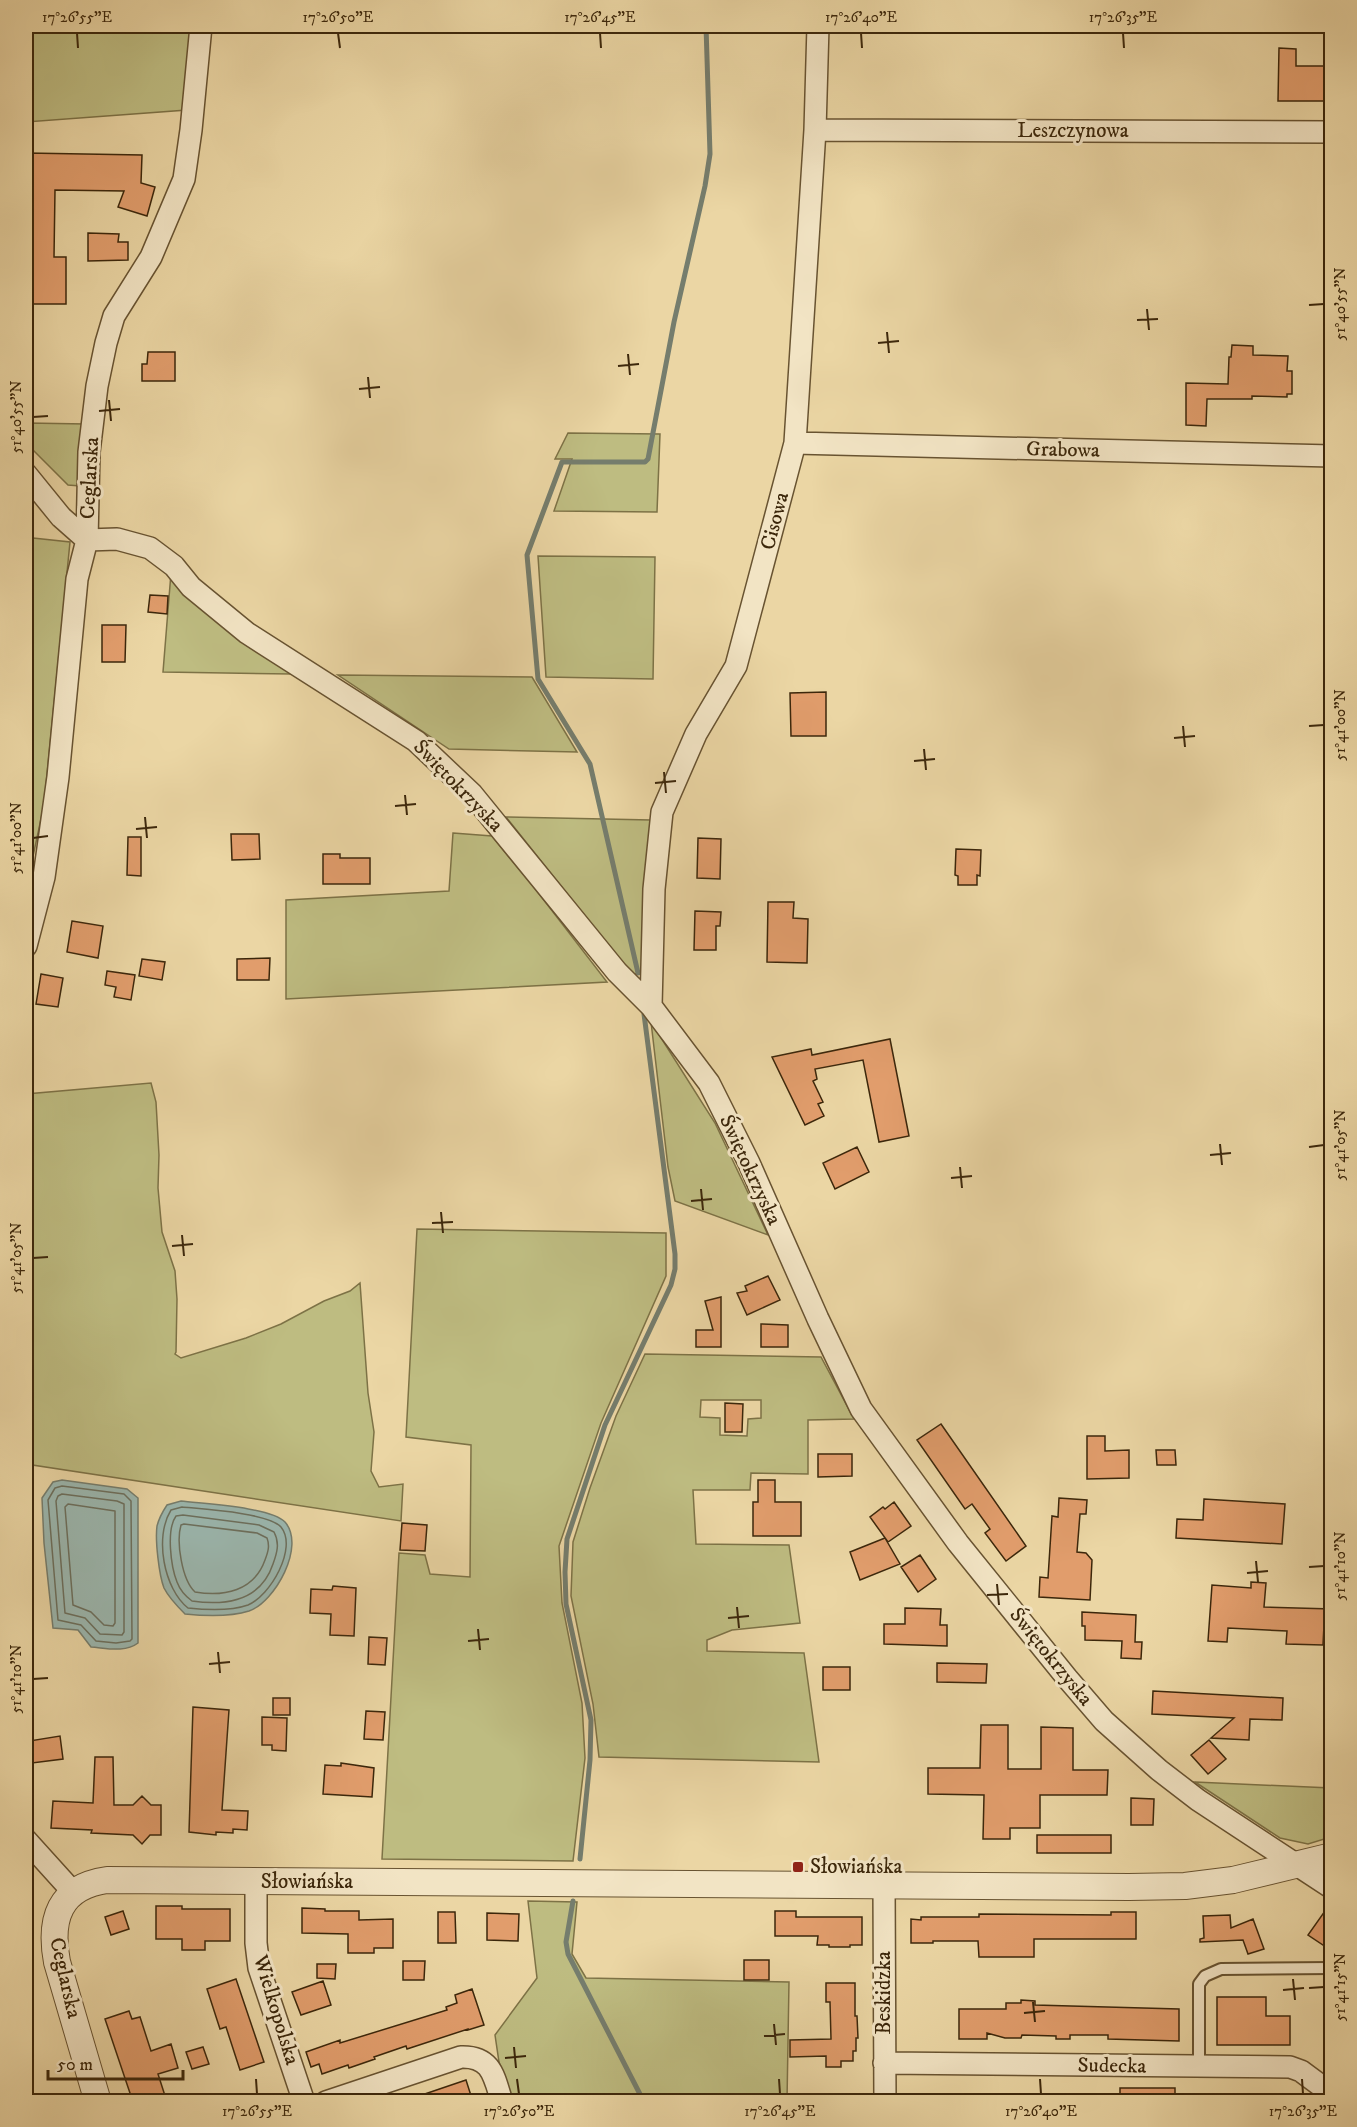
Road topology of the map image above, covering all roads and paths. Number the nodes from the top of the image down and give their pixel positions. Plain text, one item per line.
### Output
1 (201, 26) edge
2 (818, 26) edge
3 (814, 130) junction
4 (1332, 132) edge
5 (795, 443) junction
6 (1332, 456) edge
7 (36, 477) edge
8 (87, 540) junction
9 (26, 946) edge
10 (651, 1001) junction
11 (26, 1840) edge
12 (1332, 1856) edge
13 (1297, 1864) junction
14 (256, 1881) junction
15 (884, 1885) junction
16 (1332, 1888) edge
17 (73, 1892) junction
18 (1332, 1968) edge
19 (884, 2063) junction
20 (1199, 2067) junction
21 (1332, 2094) edge
22 (98, 2102) edge
23 (304, 2102) edge
24 (326, 2102) edge
25 (502, 2102) edge
26 (885, 2102) edge

1 - 8 street, Ceglarska
2 - 3 street, Cisowa
3 - 4 street, Leszczynowa
3 - 5 street, Cisowa
5 - 6 street, Grabowa
5 - 10 street, Cisowa
7 - 8 street
8 - 9 street, Ceglarska
8 - 10 street, Świętokrzyska
10 - 13 street, Świętokrzyska
11 - 17 street
12 - 13 street, Słowiańska
13 - 15 street, Słowiańska
13 - 16 street, Świętokrzyska
14 - 15 street, Słowiańska
14 - 17 street, Słowiańska
14 - 23 street, Wielkopolska
15 - 19 street, Beskidzka
17 - 22 street, Ceglarska
18 - 20 lane
19 - 20 street, Sudecka
19 - 26 street, Beskidzka
20 - 21 street, Sudecka
24 - 25 street

